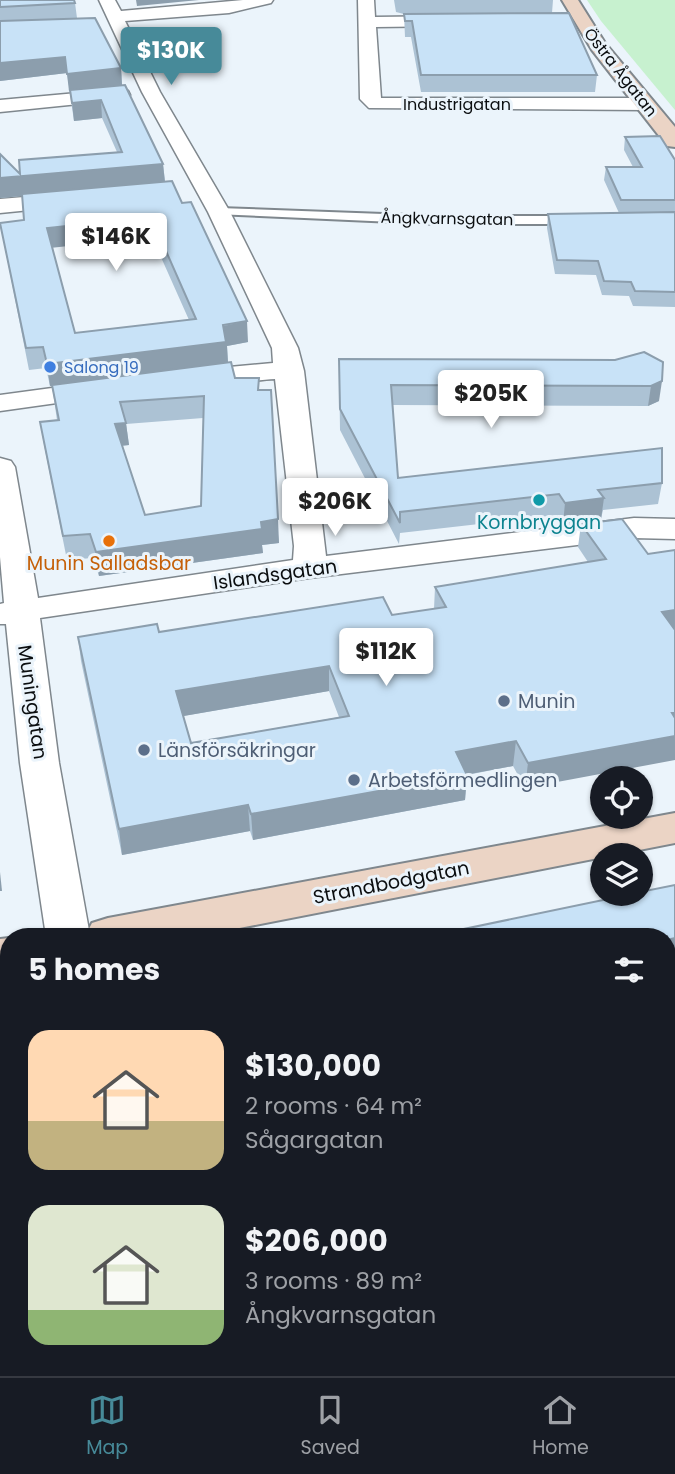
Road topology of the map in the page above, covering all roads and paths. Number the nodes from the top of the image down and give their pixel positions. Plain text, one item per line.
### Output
1 (265, 0) edge
2 (366, 0) edge
3 (570, 0) edge
4 (112, 13) edge
5 (557, 20) edge
6 (582, 20) junction
7 (474, 21) edge
8 (369, 22) junction
9 (94, 24) edge
10 (151, 92) junction
11 (645, 104) junction
12 (0, 106) edge
13 (675, 141) edge
14 (182, 190) dead end
15 (99, 198) edge
16 (212, 200) junction
17 (0, 206) edge
18 (591, 220) edge
19 (289, 371) junction
20 (0, 404) edge
21 (0, 467) edge
22 (675, 529) edge
23 (309, 568) junction
24 (10, 613) edge
25 (675, 828) edge
26 (66, 928) edge
27 (150, 928) edge

1 - 4 street
2 - 8 street, Industrigatan
3 - 6 street, Östra Ågatan
4 - 9 street
4 - 10 street
5 - 6 street
6 - 11 street, Östra Ågatan
7 - 8 street
8 - 11 street, Industrigatan
10 - 12 street
10 - 16 street
11 - 13 street, Östra Ågatan
14 - 16 street
15 - 17 street
16 - 18 lane, Ångkvarnsgatan
16 - 19 street
19 - 20 street
19 - 23 street
21 - 24 street, Muningatan
22 - 23 street, Islandsgatan
23 - 24 street, Islandsgatan
24 - 26 street, Muningatan
25 - 27 street, Strandbodgatan

